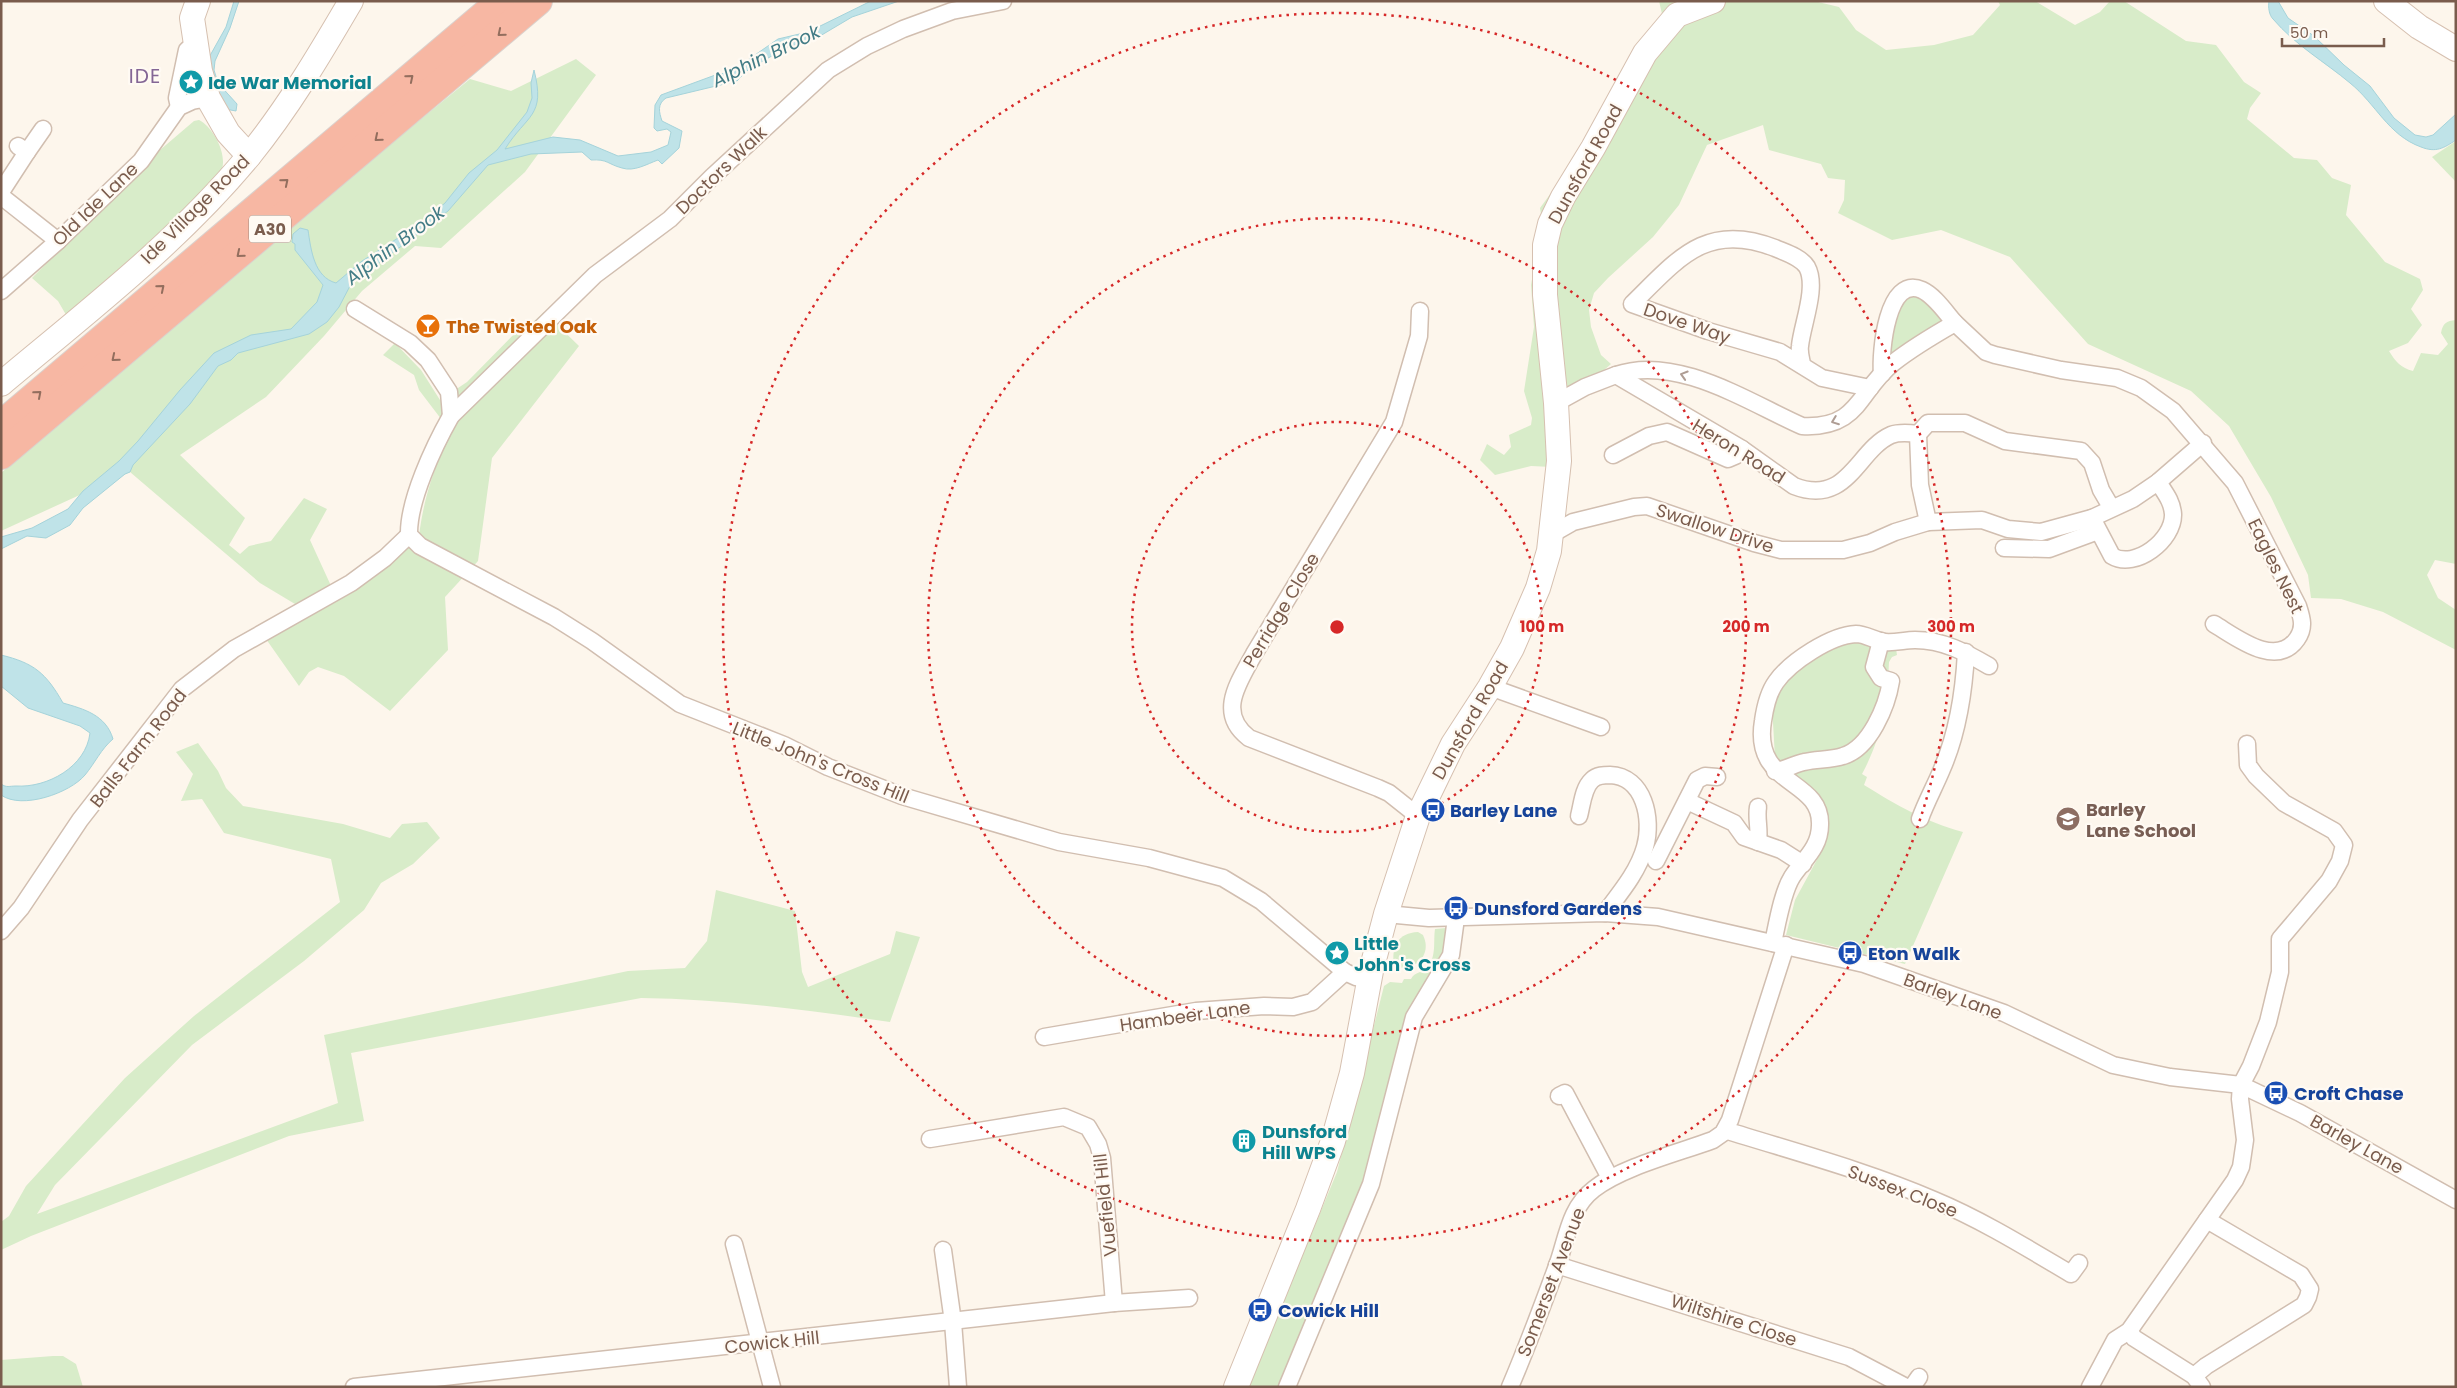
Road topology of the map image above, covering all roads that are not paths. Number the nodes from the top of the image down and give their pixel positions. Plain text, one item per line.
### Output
1 (198, 1) edge
2 (351, 1) edge
3 (502, 1) edge
4 (538, 1) edge
5 (1003, 1) edge
6 (1713, 1) edge
7 (2386, 1) edge
8 (196, 43) junction
9 (2456, 49) edge
10 (208, 98) junction
11 (179, 107) junction
12 (43, 129) dead end
13 (249, 156) junction
14 (1, 192) edge
15 (1, 196) edge
16 (58, 241) junction
17 (1, 291) edge
18 (355, 309) dead end
19 (1420, 311) dead end
20 (1955, 323) junction
21 (1802, 364) junction
22 (1882, 374) junction
23 (1616, 376) junction
24 (1, 384) edge
25 (1870, 388) junction
26 (449, 392) junction
27 (472, 397) junction
28 (1556, 403) junction
29 (452, 416) junction
30 (1, 425) edge
31 (1918, 434) junction
32 (2202, 443) junction
33 (1742, 450) junction
34 (1, 455) edge
35 (1613, 455) dead end
36 (2158, 482) junction
37 (2111, 507) junction
38 (1928, 522) junction
39 (2095, 524) junction
40 (1552, 534) junction
41 (409, 535) junction
42 (2004, 548) dead end
43 (2214, 624) dead end
44 (1881, 641) junction
45 (1966, 652) junction
46 (1989, 666) dead end
47 (1490, 687) junction
48 (1601, 727) dead end
49 (2247, 744) dead end
50 (1775, 771) junction
51 (1717, 777) dead end
52 (1687, 801) junction
53 (1758, 806) dead end
54 (1418, 816) junction
55 (1579, 816) dead end
56 (1920, 819) dead end
57 (1758, 842) junction
58 (1656, 861) dead end
59 (1803, 864) junction
60 (1605, 913) junction
61 (1386, 914) junction
62 (1456, 918) junction
63 (1, 931) edge
64 (1779, 944) junction
65 (1345, 972) junction
66 (1370, 979) junction
67 (1044, 1037) dead end
68 (2241, 1085) junction
69 (1567, 1092) dead end
70 (1725, 1130) junction
71 (930, 1139) dead end
72 (1610, 1178) junction
73 (2456, 1200) edge
74 (2206, 1220) junction
75 (734, 1244) dead end
76 (943, 1250) dead end
77 (1557, 1265) junction
78 (2071, 1274) dead end
79 (1188, 1298) dead end
80 (1114, 1303) junction
81 (953, 1322) junction
82 (2129, 1331) junction
83 (762, 1343) junction
84 (2198, 1381) edge
85 (354, 1387) edge
86 (772, 1387) edge
87 (958, 1387) edge
88 (1236, 1387) edge
89 (1287, 1387) edge
90 (1510, 1387) edge
91 (1906, 1387) edge
92 (2090, 1387) edge

1 - 8 main road
2 - 13 main road, Ide Village Road
30 -> 3 highway, A30
4 -> 34 highway, A30
5 - 27 street, Doctors Walk
6 - 28 main road, Dunsford Road
7 - 9 main road
8 - 10 main road
8 - 11 street
10 - 11 street
10 - 13 main road
11 - 16 street, Old Ide Lane
12 - 14 street
13 - 24 main road, Ide Village Road
15 - 16 street
16 - 17 street, Old Ide Lane
18 - 26 street
19 - 54 street, Perridge Close
20 - 22 street
20 - 22 street, Eagles Nest
20 - 32 street, Eagles Nest
21 - 21 street, Dove Way
21 - 25 street, Dove Way
22 - 25 street
25 -> 23 street
23 - 28 street
23 - 33 street, Heron Road
26 - 27 street
26 - 29 street
27 - 29 street
28 - 40 main road, Dunsford Road
29 - 41 street
31 - 33 street, Heron Road
31 - 37 street
31 - 38 street
32 - 36 street, Swallow Drive
32 - 43 street, Eagles Nest
33 - 35 street
36 - 37 street, Swallow Drive
36 - 39 street
37 - 39 street, Swallow Drive
38 - 39 street, Swallow Drive
38 - 40 street, Swallow Drive
39 - 42 street
40 - 47 main road, Dunsford Road
41 - 63 street, Balls Farm Road
41 - 65 street, Little John's Cross Hill
44 - 45 street
44 - 50 street
44 - 50 street
45 - 46 street
45 - 56 street
47 - 48 street
47 - 54 main road, Dunsford Road
49 - 68 street
50 - 59 street
51 - 52 street
52 - 57 street
52 - 58 street
53 - 57 street
54 - 61 main road, Dunsford Road
55 - 60 street
57 - 59 street
59 - 64 street
60 - 62 street, Barley Lane
60 - 64 street, Barley Lane
61 - 62 street, Barley Lane
61 - 66 main road, Dunsford Road
62 - 89 street
64 - 68 street, Barley Lane
64 - 70 street
65 - 66 street, Little John's Cross Hill
65 - 67 street, Hambeer Lane
66 - 88 main road, Dunsford Road
68 - 73 street, Barley Lane
68 - 74 street
69 - 72 street
70 - 72 street, Somerset Avenue
70 - 78 street, Sussex Close
71 - 80 street, Vuefield Hill
72 - 77 street, Somerset Avenue
74 - 82 street
74 - 84 street
75 - 83 street
76 - 81 street
77 - 90 street, Somerset Avenue
77 - 91 street, Wiltshire Close
79 - 80 street, Cowick Hill
80 - 81 street, Cowick Hill
81 - 83 street, Cowick Hill
81 - 87 street
82 - 84 street
82 - 92 street
83 - 85 street, Cowick Hill
83 - 86 street

